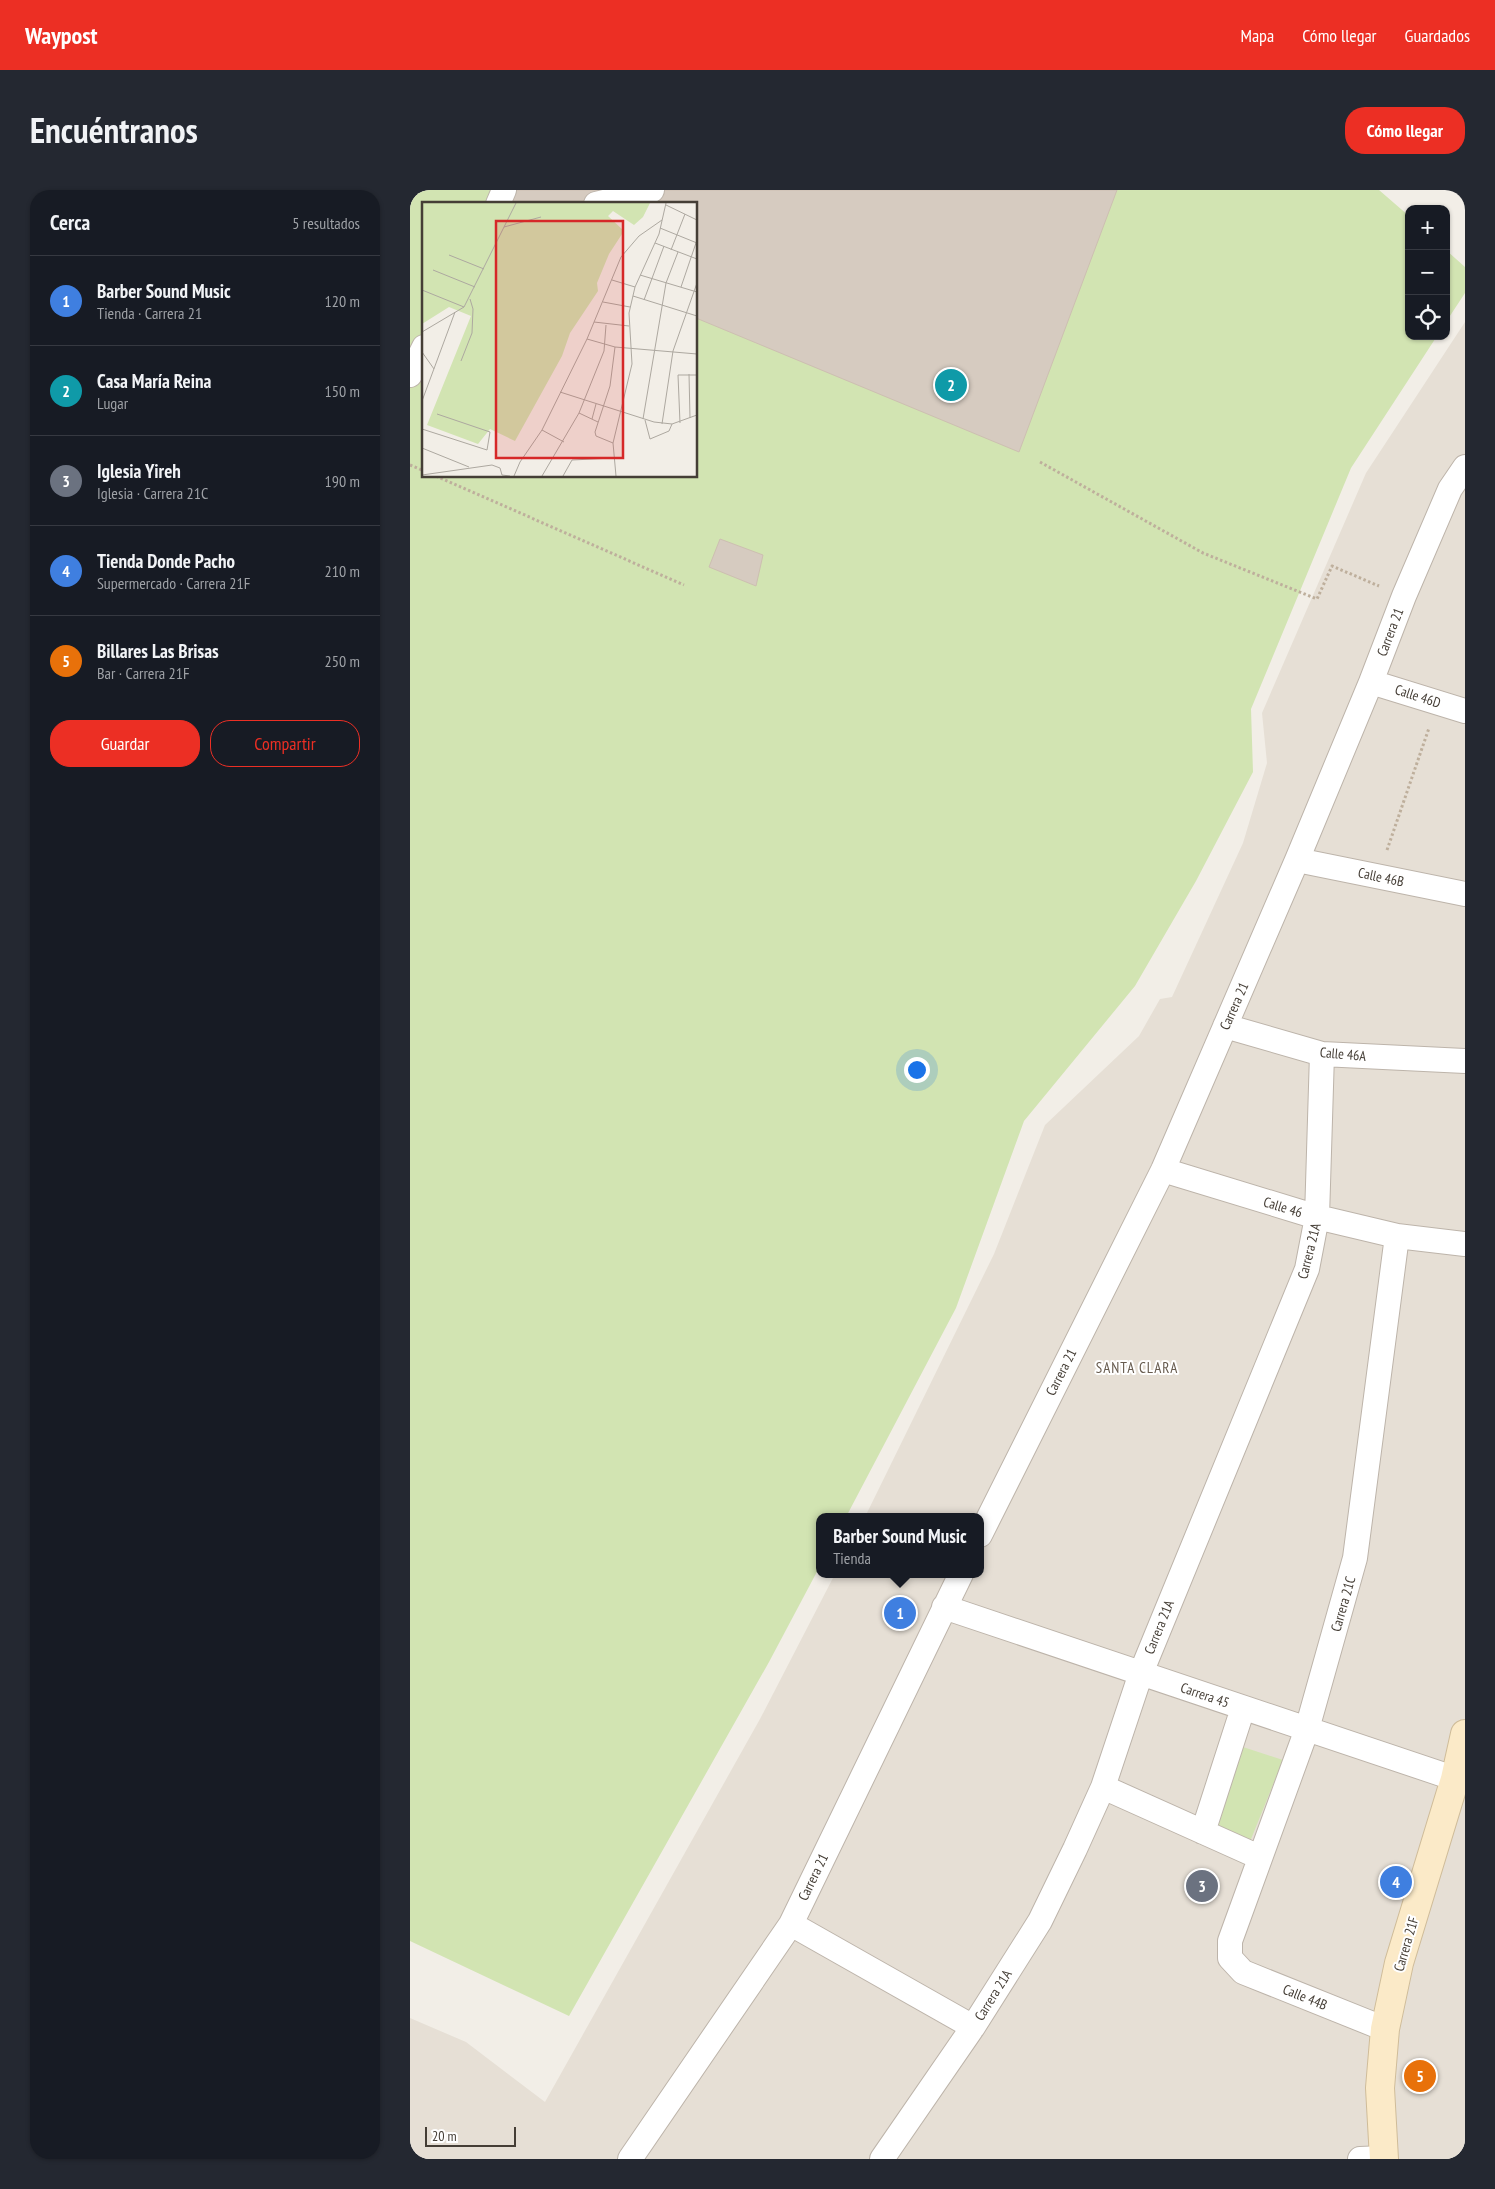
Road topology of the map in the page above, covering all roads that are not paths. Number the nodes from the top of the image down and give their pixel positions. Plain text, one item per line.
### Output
1 (504, 190) edge
2 (652, 190) edge
3 (499, 202) edge
4 (604, 202) edge
5 (422, 351) edge
6 (410, 375) edge
7 (1465, 467) edge
8 (1371, 682) junction
9 (1465, 711) edge
10 (1297, 860) junction
11 (1465, 894) edge
12 (1225, 1026) junction
13 (1322, 1054) junction
14 (1465, 1061) edge
15 (1163, 1170) junction
16 (1317, 1217) junction
17 (1396, 1236) junction
18 (1465, 1244) edge
19 (984, 1527) edge
20 (959, 1578) edge
21 (944, 1607) junction
22 (1141, 1673) junction
23 (1243, 1708) junction
24 (1307, 1729) junction
25 (1465, 1734) edge
26 (1460, 1781) edge
27 (1103, 1787) junction
28 (1203, 1832) junction
29 (1259, 1857) junction
30 (791, 1924) junction
31 (1230, 1958) joint
32 (973, 2027) junction
33 (1385, 2029) junction
34 (630, 2159) edge
35 (882, 2159) edge
36 (1360, 2159) edge
37 (1384, 2159) edge

1 - 3 street
2 - 4 street
5 - 6 street
7 - 8 street, Carrera 21
8 - 9 street, Calle 46D
8 - 10 street, Carrera 21
10 - 11 street, Calle 46B
10 - 12 street, Carrera 21
12 - 13 street, Calle 46A
12 - 15 street, Carrera 21
13 - 14 street, Calle 46A
13 - 16 street, Carrera 21A
15 - 16 street, Calle 46
15 - 19 street, Carrera 21
16 - 17 street, Calle 46
16 - 22 street, Carrera 21A
17 - 18 street, Calle 46
17 - 24 street, Carrera 21C
20 - 21 street, Carrera 21
21 - 22 street, Carrera 45
21 - 30 street, Carrera 21
22 - 23 street, Carrera 45
22 - 27 street, Carrera 21A
23 - 24 street, Carrera 45
23 - 28 street
24 - 26 street, Carrera 45
24 - 29 street, Carrera 21C
25 - 26 street, Carrera 21F
26 - 33 street, Carrera 21F
27 - 28 street
27 - 32 street, Carrera 21A
28 - 29 street
29 - 31 street, Carrera 21C
30 - 32 street
30 - 34 street, Carrera 21
31 - 33 street, Calle 44B
32 - 35 street, Carrera 21A
33 - 37 street, Carrera 21F
36 - 37 street

